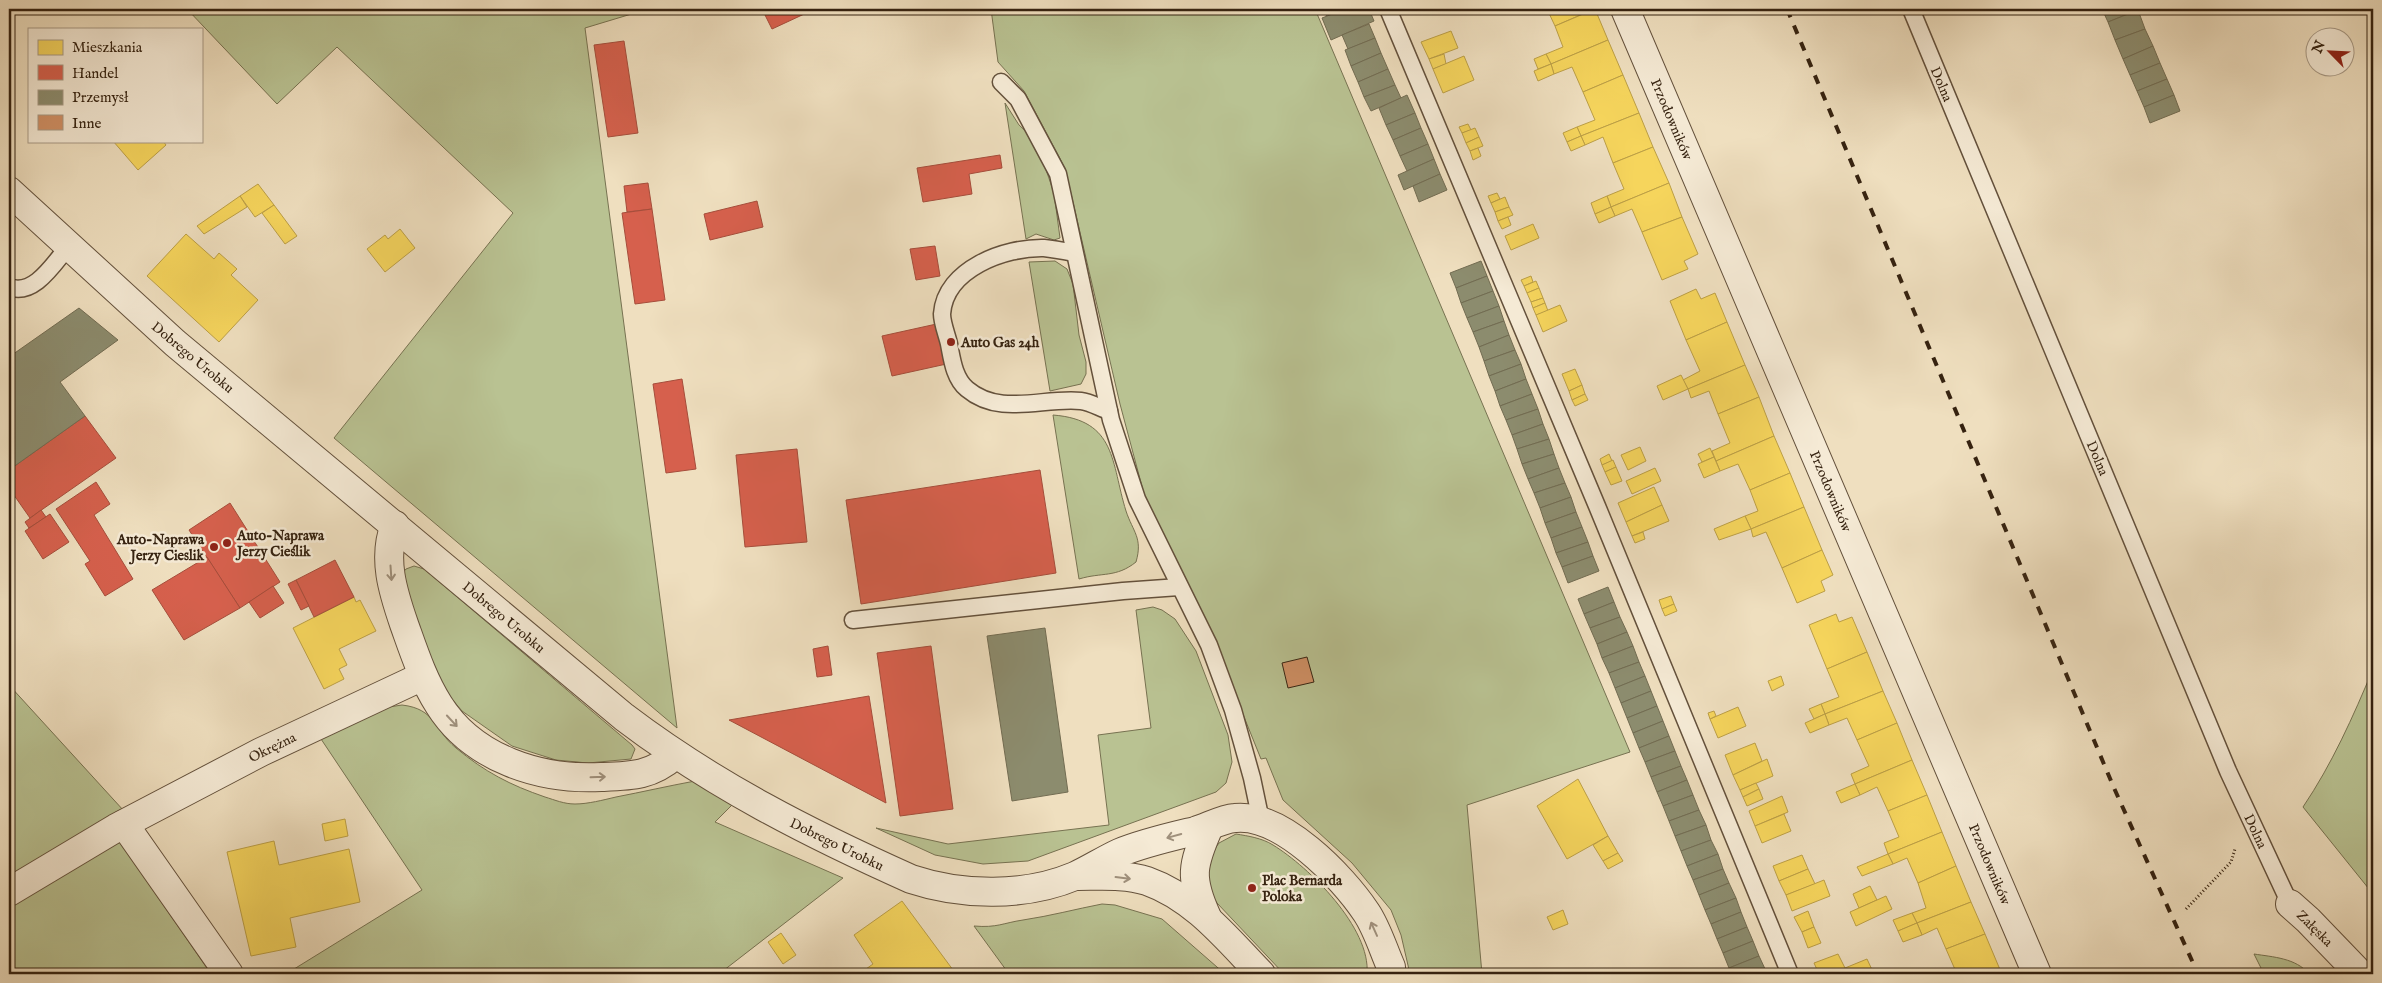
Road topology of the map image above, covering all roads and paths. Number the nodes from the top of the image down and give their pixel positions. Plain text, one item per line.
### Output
1 (1388, 9) edge
2 (1625, 9) edge
3 (1911, 9) edge
4 (1001, 82) dead end
5 (9, 191) edge
6 (68, 247) junction
7 (1074, 253) junction
8 (9, 287) edge
9 (1109, 411) junction
10 (395, 525) junction
11 (1179, 587) junction
12 (853, 620) dead end
13 (423, 676) junction
14 (675, 755) junction
15 (1260, 821) junction
16 (124, 824) junction
17 (1209, 827) junction
18 (2231, 843) dead end
19 (1074, 876) junction
20 (9, 892) edge
21 (2290, 904) joint
22 (2186, 910) dead end
23 (1207, 917) junction
24 (1390, 972) edge
25 (229, 974) edge
26 (1261, 974) edge
27 (1790, 974) edge
28 (2037, 974) edge
29 (2360, 974) edge

1 - 27 lane
2 - 28 street, Przodowników
3 - 21 lane, Dolna
4 - 7 lane
5 - 6 street, Dobrego Urobku
6 - 8 lane
6 - 10 street, Dobrego Urobku
7 - 9 lane
7 - 9 lane
9 - 11 lane
10 -> 13 street
10 - 14 street, Dobrego Urobku
11 - 12 lane
11 - 15 lane
13 -> 14 street
13 - 16 street, Okrężna
14 - 19 street, Dobrego Urobku
15 - 17 street, Dobrego Urobku
24 -> 15 street, Dobrego Urobku
16 - 20 street, Okrężna
16 - 25 street
17 -> 19 street, Dobrego Urobku
17 - 23 street, Dobrego Urobku
18 - 22 path
19 -> 23 street, Dobrego Urobku
21 - 29 street, Załęska
23 - 26 street, Dobrego Urobku

